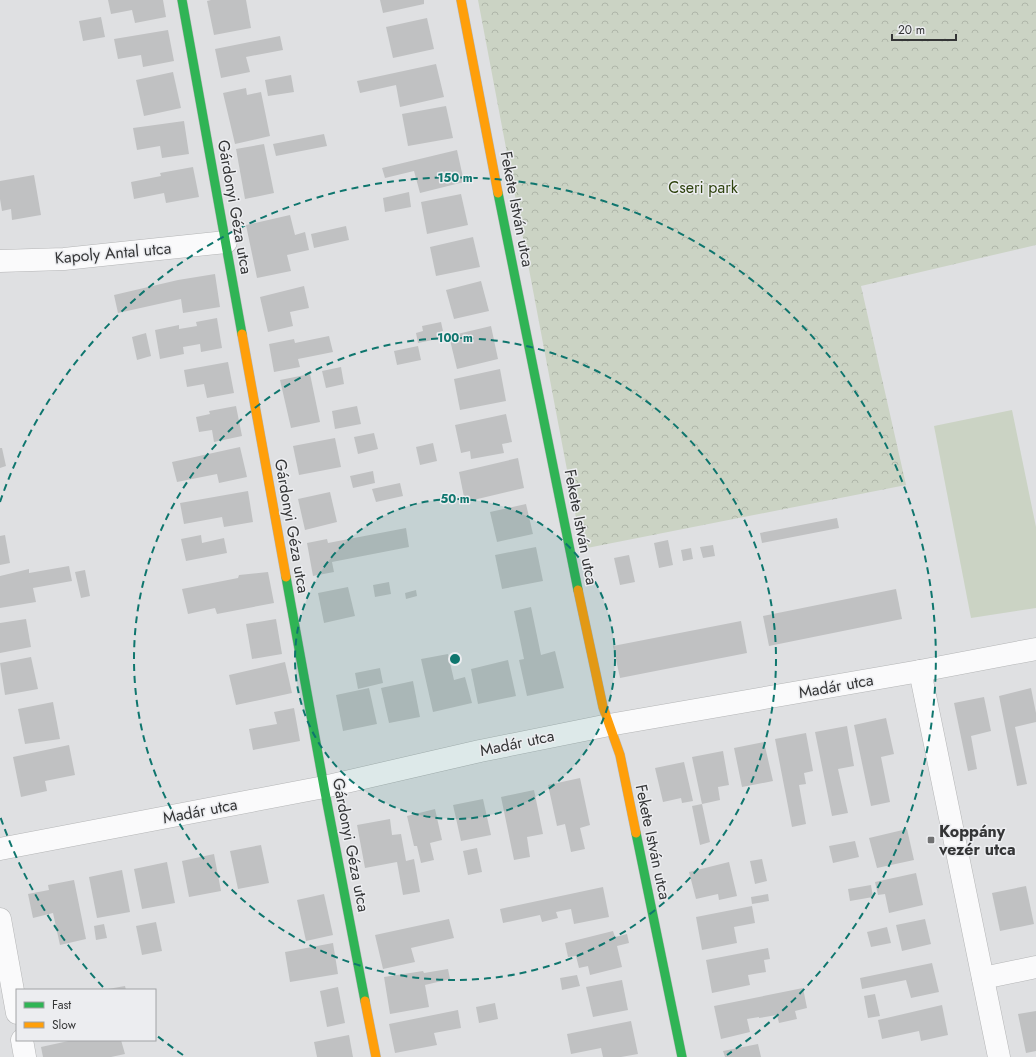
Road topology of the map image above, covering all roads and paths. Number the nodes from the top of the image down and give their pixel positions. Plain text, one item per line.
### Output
1 (182, 0) edge
2 (461, 0) edge
3 (226, 242) junction
4 (0, 261) edge
5 (1036, 649) edge
6 (920, 671) junction
7 (609, 725) junction
8 (324, 787) junction
9 (0, 849) edge
10 (0, 919) edge
11 (1036, 967) edge
12 (983, 978) junction
13 (16, 1007) edge
14 (22, 1041) edge
15 (25, 1057) edge
16 (376, 1057) edge
17 (682, 1057) edge
18 (999, 1057) edge

1 - 3 street, Gárdonyi Géza utca
2 - 7 street, Fekete István utca
3 - 4 street, Kapoly Antal utca
3 - 8 street, Gárdonyi Géza utca
5 - 6 street, Madár utca
6 - 7 street, Madár utca
6 - 12 street
7 - 8 street, Madár utca
7 - 17 street, Fekete István utca
8 - 9 street, Madár utca
8 - 16 street, Gárdonyi Géza utca
10 - 13 street
11 - 12 street
12 - 18 street
14 - 15 street

